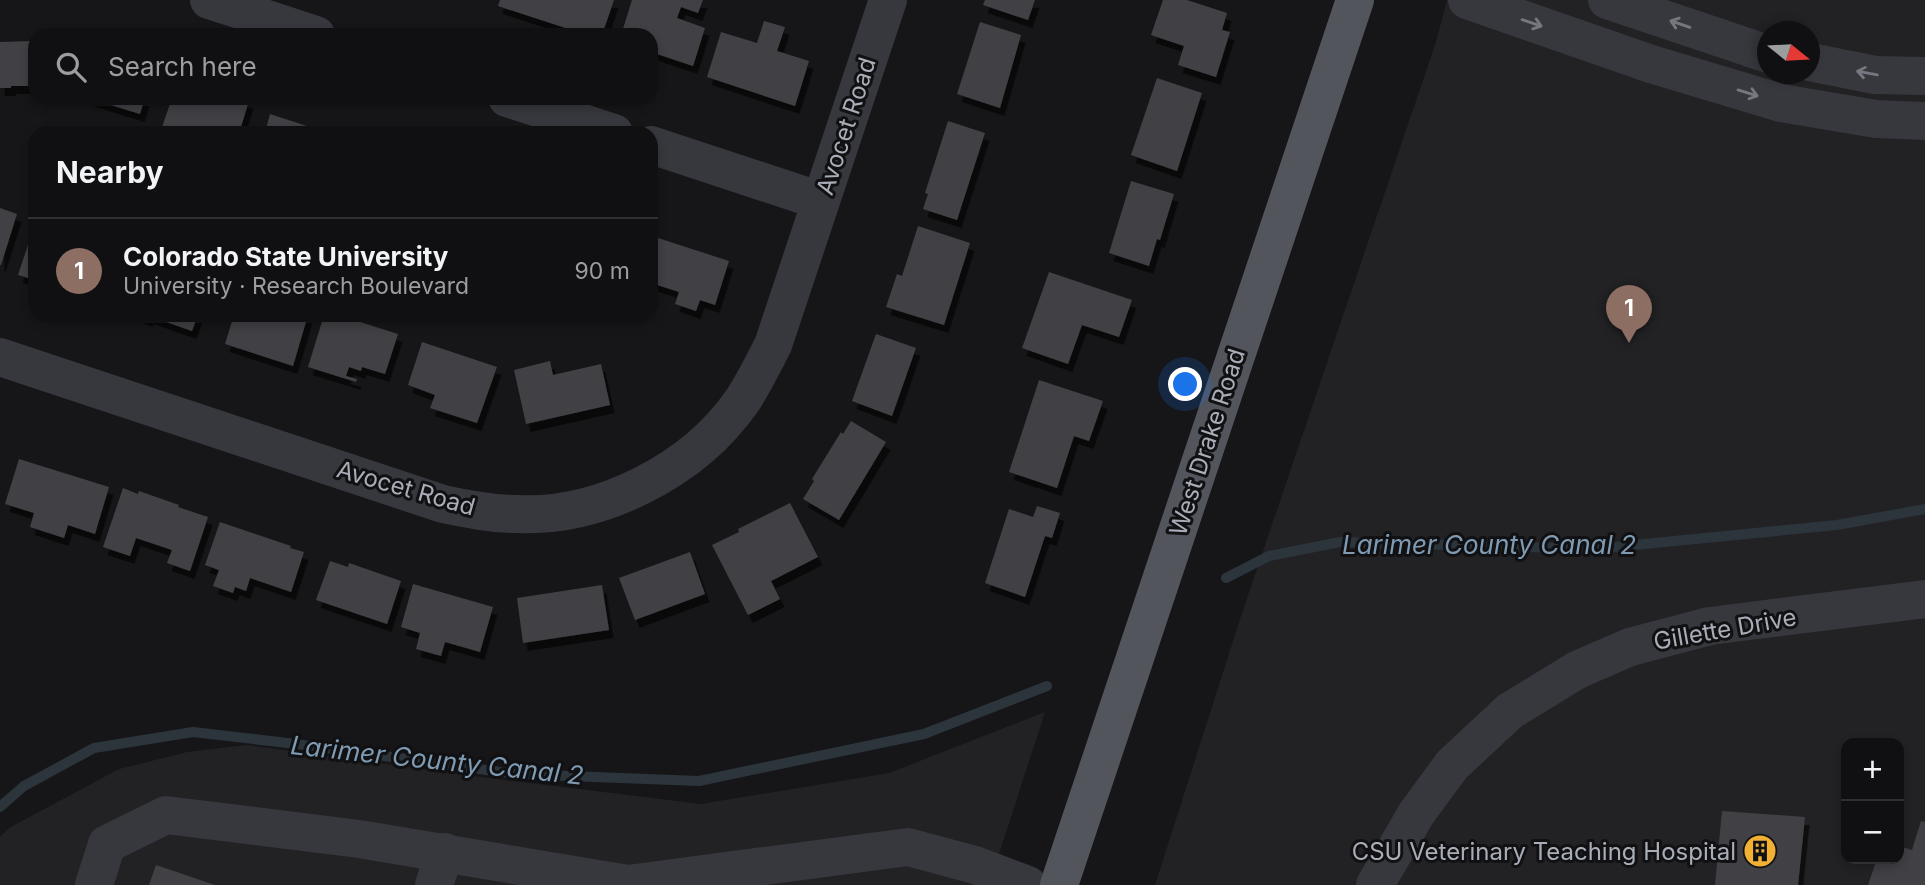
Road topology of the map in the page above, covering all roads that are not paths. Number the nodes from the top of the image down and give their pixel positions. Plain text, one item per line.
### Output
1 (209, 0) edge
2 (888, 0) edge
3 (1354, 0) edge
4 (1467, 0) edge
5 (1607, 0) edge
6 (295, 28) edge
7 (1757, 50) edge
8 (1820, 64) edge
9 (1925, 76) edge
10 (528, 105) edge
11 (1925, 121) edge
12 (593, 126) edge
13 (658, 147) edge
14 (821, 201) junction
15 (0, 357) edge
16 (1925, 599) edge
17 (439, 869) edge
18 (94, 885) edge
19 (1028, 885) edge
20 (1059, 885) edge
21 (1376, 885) edge

1 - 6 street
2 - 14 street, Avocet Road
3 - 20 main road, West Drake Road
4 -> 11 street
7 -> 5 street
9 -> 8 street
10 - 12 street
13 - 14 street
14 - 15 street, Avocet Road
16 - 21 street, Gillette Drive
17 - 18 street
17 - 19 street

